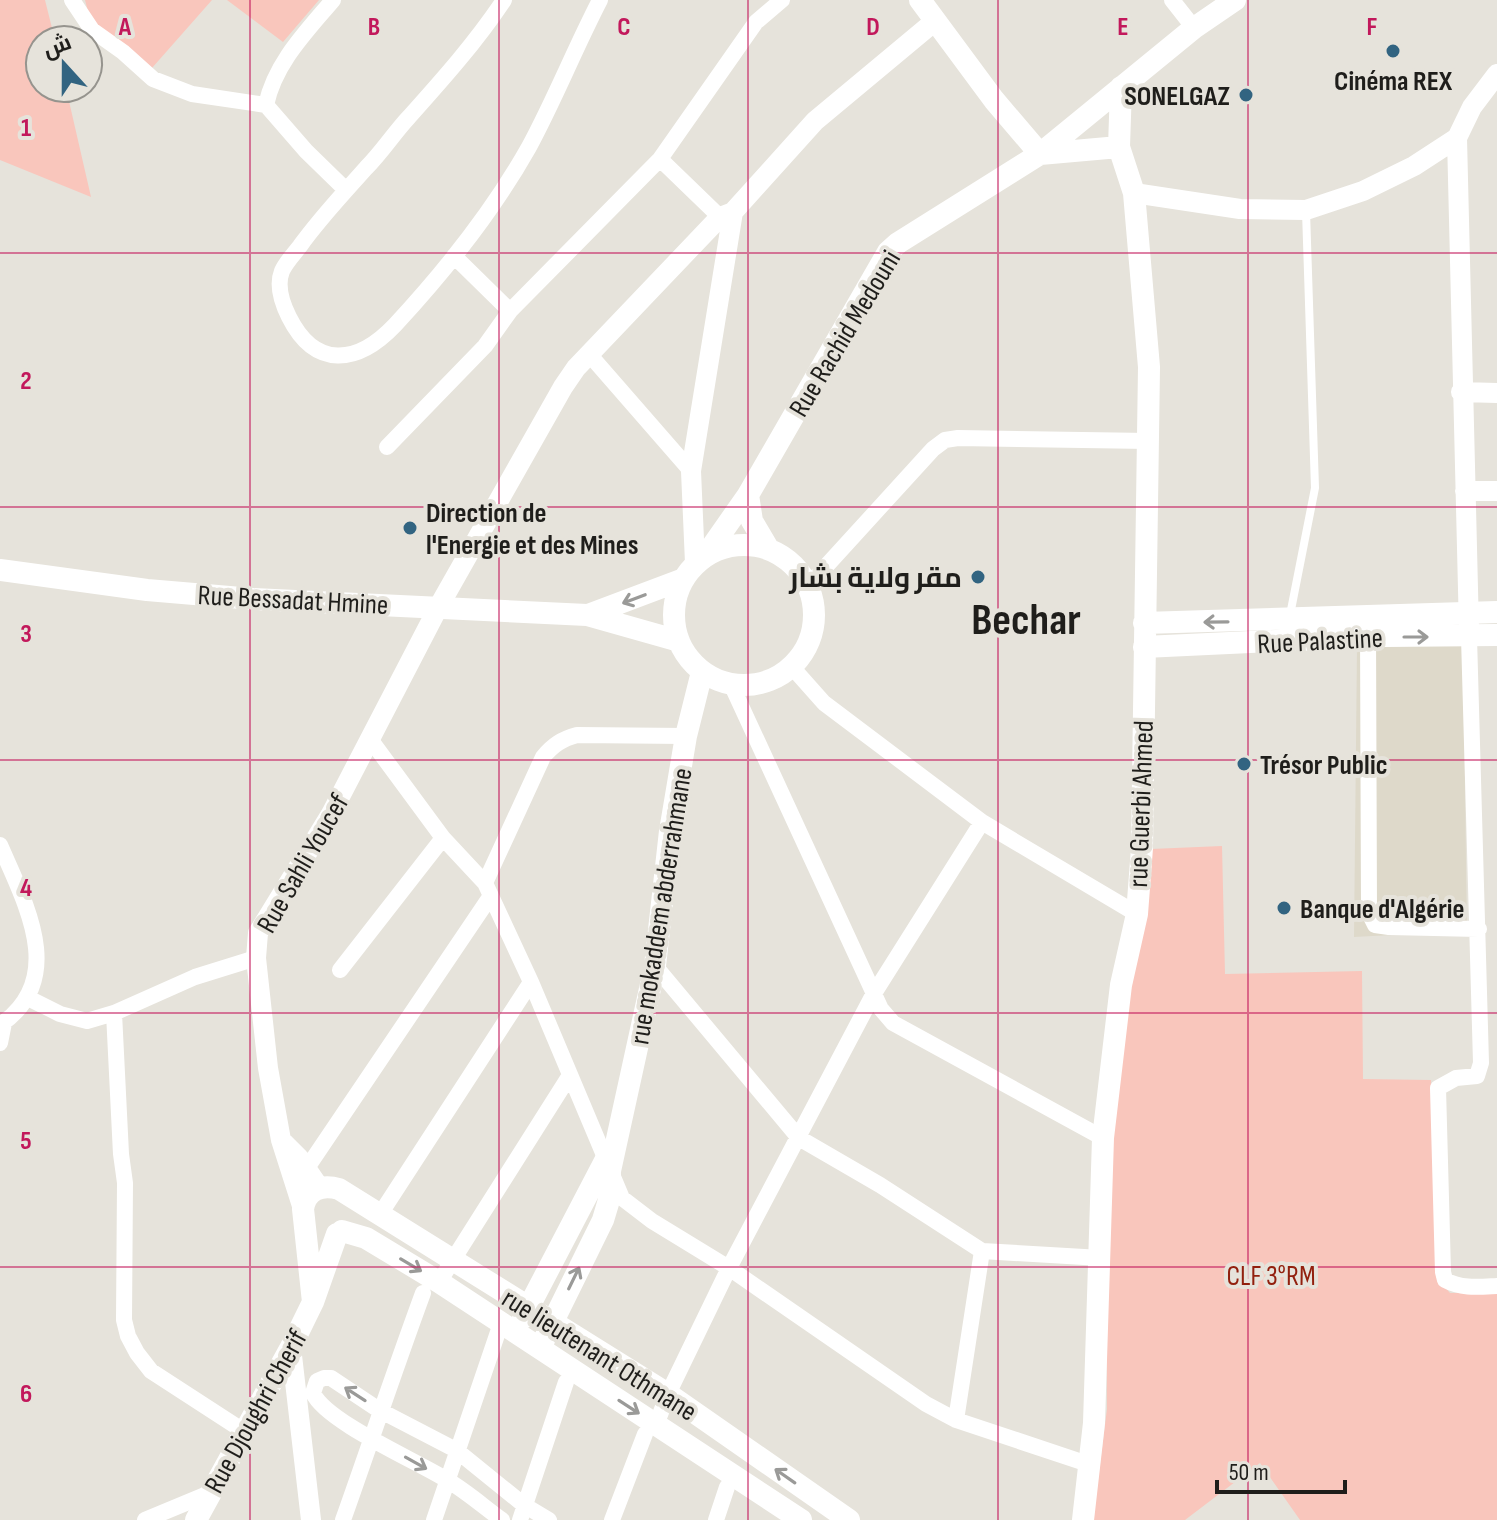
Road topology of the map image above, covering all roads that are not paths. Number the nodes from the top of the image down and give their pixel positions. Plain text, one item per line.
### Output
1 (72, 0) edge
2 (333, 0) edge
3 (504, 0) edge
4 (600, 0) edge
5 (782, 0) edge
6 (920, 0) edge
7 (1172, 0) edge
8 (1235, 0) edge
9 (935, 21) junction
10 (1194, 28) junction
11 (1497, 74) edge
12 (1121, 87) junction
13 (266, 105) junction
14 (1457, 138) junction
15 (1119, 147) junction
16 (1040, 154) junction
17 (660, 159) junction
18 (346, 190) junction
19 (1134, 193) junction
20 (1306, 210) junction
21 (727, 214) junction
22 (454, 256) junction
23 (510, 311) junction
24 (589, 354) junction
25 (1461, 392) junction
26 (1497, 393) edge
27 (1149, 441) junction
28 (387, 447) dead end
29 (691, 471) junction
30 (1465, 491) junction
31 (1497, 491) edge
32 (748, 495) junction
33 (768, 548) junction
34 (694, 566) junction
35 (0, 570) edge
36 (808, 586) junction
37 (439, 606) junction
38 (1497, 612) edge
39 (1468, 614) junction
40 (587, 615) junction
41 (1289, 620) junction
42 (1144, 623) junction
43 (1368, 628) junction
44 (1497, 635) edge
45 (1469, 637) junction
46 (679, 641) junction
47 (1282, 642) junction
48 (1144, 647) junction
49 (792, 667) junction
50 (702, 672) junction
51 (731, 684) junction
52 (686, 736) junction
53 (370, 739) junction
54 (982, 822) junction
55 (443, 838) junction
56 (0, 845) edge
57 (488, 890) junction
58 (1137, 914) junction
59 (1479, 929) junction
60 (256, 958) junction
61 (655, 966) junction
62 (340, 970) dead end
63 (531, 982) junction
64 (873, 995) junction
65 (28, 998) junction
66 (114, 1013) junction
67 (2, 1024) edge
68 (0, 1043) edge
69 (570, 1075) junction
70 (799, 1138) junction
71 (1103, 1138) junction
72 (281, 1140) junction
73 (608, 1165) junction
74 (313, 1178) junction
75 (347, 1196) junction
76 (304, 1216) junction
77 (379, 1216) junction
78 (339, 1232) junction
79 (982, 1251) junction
80 (1101, 1258) junction
81 (451, 1260) junction
82 (729, 1268) junction
83 (1497, 1286) edge
84 (431, 1288) junction
85 (313, 1302) junction
86 (528, 1308) junction
87 (552, 1323) junction
88 (507, 1332) junction
89 (291, 1347) junction
90 (540, 1348) junction
91 (566, 1382) dead end
92 (668, 1394) junction
93 (379, 1410) junction
94 (956, 1420) junction
95 (650, 1429) junction
96 (245, 1432) junction
97 (372, 1438) junction
98 (456, 1450) junction
99 (1091, 1465) junction
100 (448, 1480) junction
101 (727, 1487) dead end
102 (210, 1493) junction
103 (522, 1512) edge
104 (145, 1520) edge
105 (196, 1520) edge
106 (311, 1520) edge
107 (343, 1520) edge
108 (434, 1520) edge
109 (502, 1520) edge
110 (549, 1520) edge
111 (612, 1520) edge
112 (716, 1520) edge
113 (801, 1520) edge
114 (849, 1520) edge
115 (1083, 1520) edge

1 - 13 street
2 - 13 street
3 - 18 street
4 - 22 street
5 - 17 street
6 - 9 main road
7 - 10 street
8 - 10 main road
9 - 16 main road
9 - 21 street, Rue Sahli Youcef
10 - 12 main road, Rue Rachid Medouni
11 - 14 street
12 - 15 main road, rue Guerbi Ahmed
12 - 16 main road, Rue Rachid Medouni
13 - 18 street
14 - 20 street
14 - 25 street
15 - 16 main road
15 - 19 main road, rue Guerbi Ahmed
16 - 32 main road, Rue Rachid Medouni
17 - 21 street
17 - 23 street
18 - 22 street
19 - 20 street
19 - 27 main road, rue Guerbi Ahmed
20 - 41 lane
21 - 24 street, Rue Sahli Youcef
21 - 29 street
22 - 23 street
23 - 28 street
24 - 29 street
24 - 37 street, Rue Sahli Youcef
25 - 26 street
25 - 30 street
27 - 36 street
27 - 42 main road, rue Guerbi Ahmed
29 - 34 street
30 - 31 street
30 - 39 street
32 - 33 main road
32 - 34 main road, Rue Rachid Medouni
33 - 34 main road
33 - 36 main road
34 -> 40 main road, Rue Bessadat Hmine
34 - 46 main road
35 - 37 main road, Rue Bessadat Hmine
36 - 49 main road
37 - 40 main road, Rue Bessadat Hmine
37 - 53 street, Rue Sahli Youcef
38 - 39 main road, Rue Palastine
39 - 43 main road, Rue Palastine
39 - 45 street
40 - 46 main road, Rue Bessadat Hmine
41 -> 42 main road, Rue Palastine
41 - 43 main road, Rue Palastine
41 - 47 lane
42 - 48 main road, rue Guerbi Ahmed
43 -> 45 main road, Rue Palastine
43 - 47 main road, Rue Palastine
43 - 59 street
44 - 45 main road, Rue Palastine
45 - 59 street
46 - 50 main road
47 - 48 main road, Rue Palastine
48 - 58 main road, rue Guerbi Ahmed
49 - 51 main road
49 - 54 street
50 - 51 main road
50 - 52 main road, rue mokaddem abderrahmane
51 - 64 street
52 - 57 street
52 - 61 main road, rue mokaddem abderrahmane
53 - 55 street
53 - 60 street, Rue Sahli Youcef
54 - 58 street
54 - 64 street
55 - 57 street
55 - 62 street
56 - 65 street
57 - 63 street
57 - 74 street
58 - 71 main road, rue Guerbi Ahmed
59 - 83 street
60 - 66 street
60 - 72 street, Rue Sahli Youcef
61 - 70 street
61 - 73 main road, rue mokaddem abderrahmane
63 - 69 street
63 - 77 street
64 - 70 street
64 - 71 street
65 - 66 street
65 - 67 street
66 - 96 street
67 - 68 street
69 - 73 street
69 - 81 street
70 - 79 street
70 - 82 street
71 - 80 main road, rue Guerbi Ahmed
72 - 74 street
72 - 76 street, Rue Sahli Youcef
73 - 82 street
73 - 86 main road, rue mokaddem abderrahmane
87 -> 73 main road, rue mokaddem abderrahmane
74 - 75 main road
74 - 76 main road
75 - 77 main road, rue lieutenant Othmane
75 - 78 main road
76 - 78 main road
76 - 85 main road
77 - 81 main road, rue lieutenant Othmane
78 -> 84 main road, rue lieutenant Othmane
78 - 85 main road, Rue Djoughri Cherif
79 - 80 street
79 - 94 street
80 - 99 main road, rue Guerbi Ahmed
81 - 84 street
81 - 86 main road, rue lieutenant Othmane
82 - 92 street
82 - 94 street
84 - 88 main road, rue lieutenant Othmane
84 - 93 street
85 - 89 main road, Rue Djoughri Cherif
86 - 87 main road, rue lieutenant Othmane
86 - 88 main road, rue mokaddem abderrahmane
87 - 90 main road, rue mokaddem abderrahmane
87 - 92 main road, rue lieutenant Othmane
88 - 90 main road, rue lieutenant Othmane
88 - 98 street
89 - 96 main road, Rue Djoughri Cherif
89 - 106 street
90 -> 95 main road, rue lieutenant Othmane
91 - 103 street
92 - 95 street
114 -> 92 main road, rue lieutenant Othmane
93 - 97 street
93 -> 97 street
93 - 98 street
94 - 99 street
95 - 111 street
95 - 113 main road, rue lieutenant Othmane
96 - 102 main road, Rue Djoughri Cherif
97 -> 100 street
97 - 107 street
98 - 100 street
98 - 103 street
99 - 115 main road, rue Guerbi Ahmed
100 - 108 street
100 - 109 street
101 - 112 street
102 - 104 street
102 - 105 main road, Rue Djoughri Cherif
103 - 110 street

